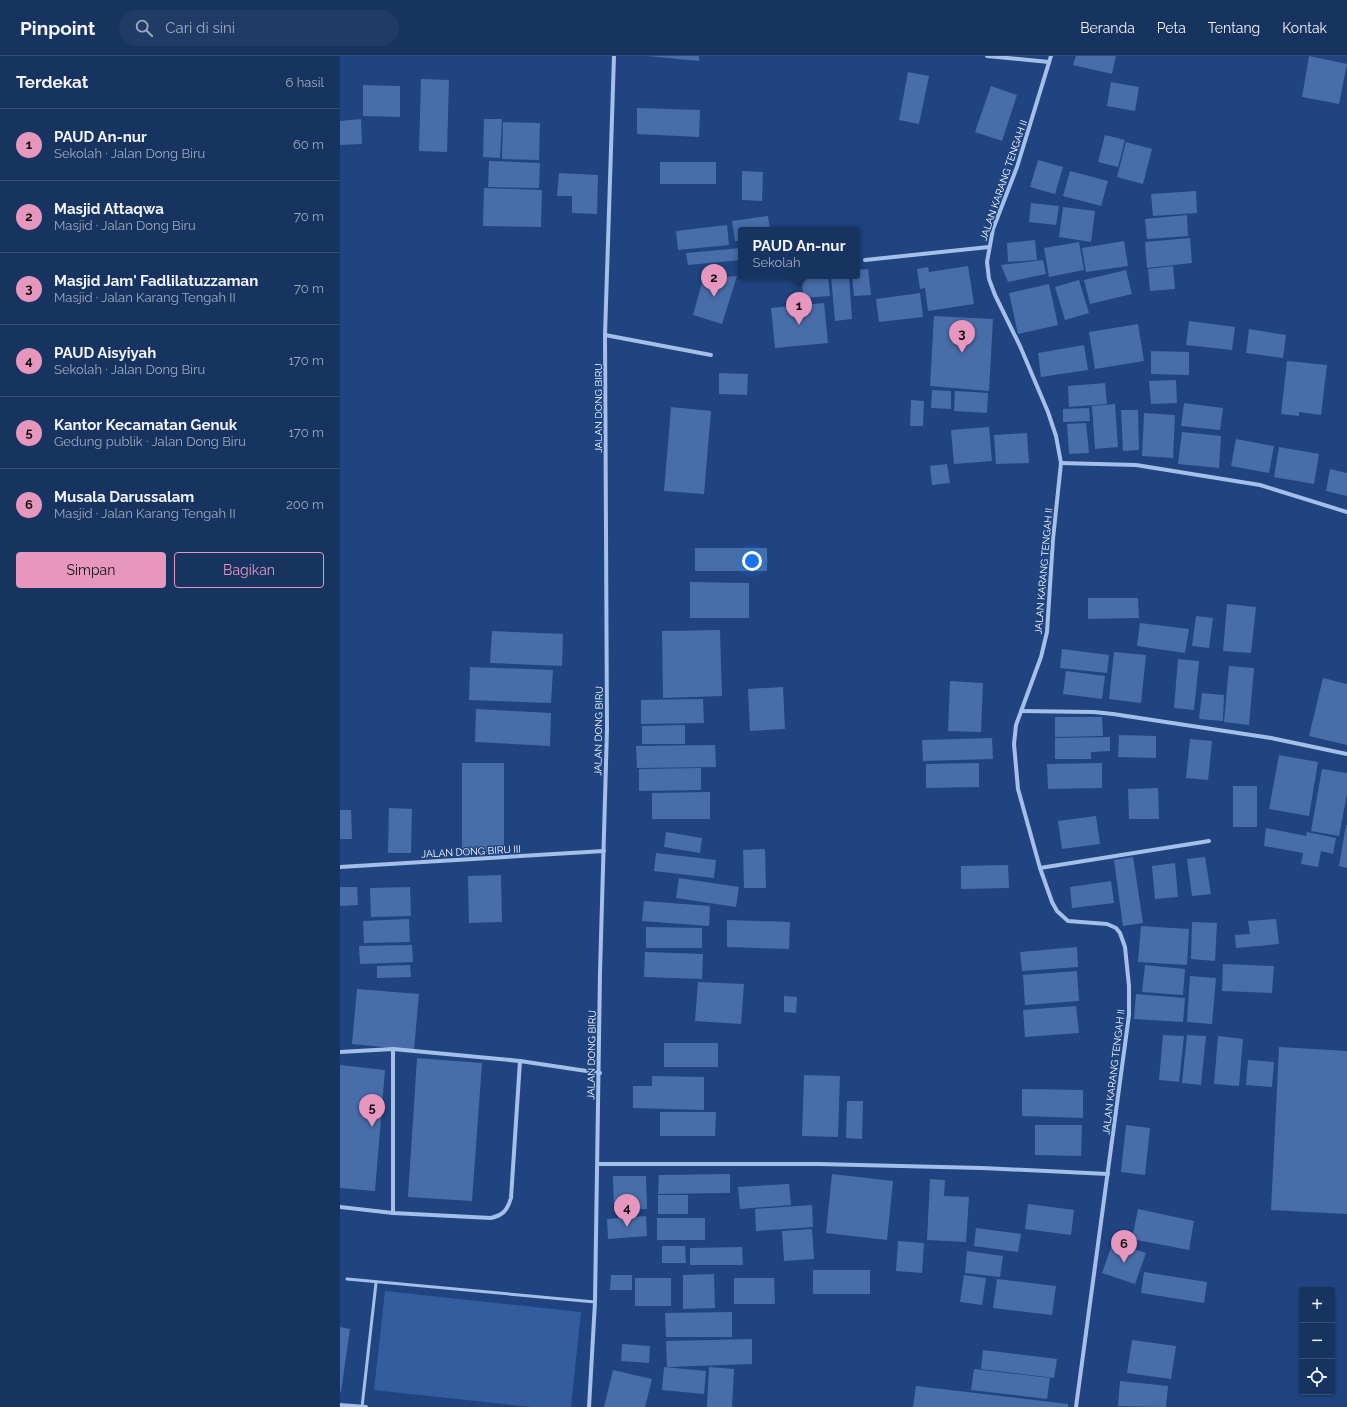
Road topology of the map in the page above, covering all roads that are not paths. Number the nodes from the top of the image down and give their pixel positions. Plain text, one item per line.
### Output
1 (614, 56) edge
2 (987, 56) edge
3 (1051, 56) edge
4 (1049, 62) junction
5 (988, 247) junction
6 (865, 260) dead end
7 (605, 335) junction
8 (711, 356) dead end
9 (1061, 463) junction
10 (1347, 512) edge
11 (1021, 711) junction
12 (1347, 754) edge
13 (1209, 841) dead end
14 (604, 852) junction
15 (340, 867) edge
16 (1040, 868) junction
17 (393, 1049) junction
18 (340, 1052) edge
19 (520, 1061) junction
20 (600, 1073) junction
21 (598, 1164) junction
22 (1108, 1174) junction
23 (340, 1207) edge
24 (393, 1212) junction
25 (347, 1280) dead end
26 (376, 1283) junction
27 (595, 1302) junction
28 (340, 1405) edge
29 (362, 1407) edge
30 (366, 1407) edge
31 (589, 1407) edge
32 (1076, 1407) edge

1 - 7 street, JALAN DONG BIRU
2 - 4 street
3 - 4 street, JALAN KARANG TENGAH II
4 - 5 street, JALAN KARANG TENGAH II
5 - 6 street
5 - 9 street, JALAN KARANG TENGAH II
7 - 8 street
7 - 14 street, JALAN DONG BIRU
9 - 10 street
9 - 11 street, JALAN KARANG TENGAH II
11 - 12 street
11 - 16 street, JALAN KARANG TENGAH II
13 - 16 street
14 - 15 street, JALAN DONG BIRU III
14 - 20 street, JALAN DONG BIRU
16 - 22 street, JALAN KARANG TENGAH II
17 - 18 street
17 - 19 street
17 - 24 street
19 - 20 street
19 - 24 street
20 - 21 street, JALAN DONG BIRU
21 - 22 street
21 - 27 street, JALAN DONG BIRU
22 - 32 street, JALAN KARANG TENGAH II
23 - 24 street
25 - 26 lane
26 - 27 lane
26 - 29 lane
27 - 31 street, JALAN DONG BIRU
28 - 29 street
29 - 30 street

